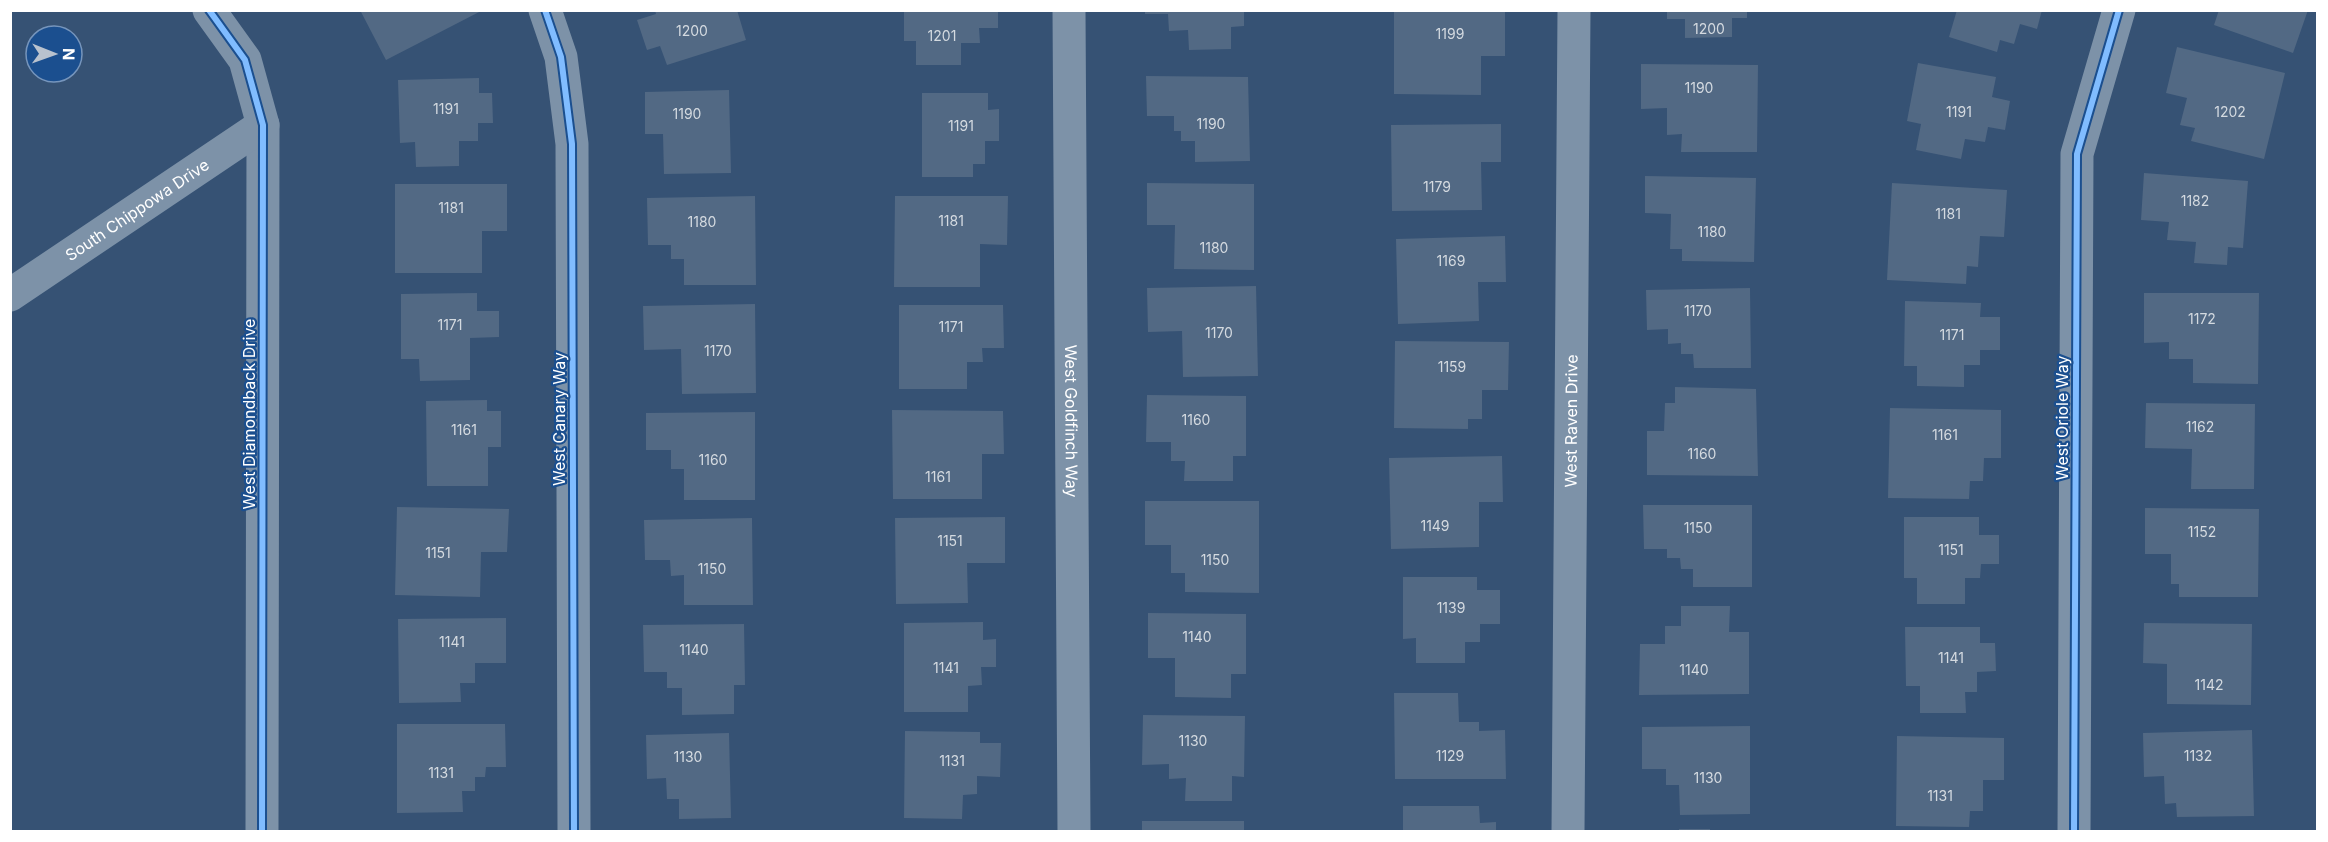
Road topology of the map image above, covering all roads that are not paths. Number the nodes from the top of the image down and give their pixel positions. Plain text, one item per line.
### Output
1 (209, 10) edge
2 (545, 10) edge
3 (1069, 10) edge
4 (1574, 10) edge
5 (2119, 10) edge
6 (263, 125) junction
7 (10, 295) edge
8 (262, 831) edge
9 (574, 831) edge
10 (1074, 831) edge
11 (1568, 831) edge
12 (2074, 831) edge

1 - 6 street, West Diamondback Drive
2 - 9 street, West Canary Way
3 - 10 street, West Goldfinch Way
4 - 11 street, West Raven Drive
5 - 12 street, West Oriole Way
6 - 7 street, South Chippowa Drive
6 - 8 street, West Diamondback Drive

